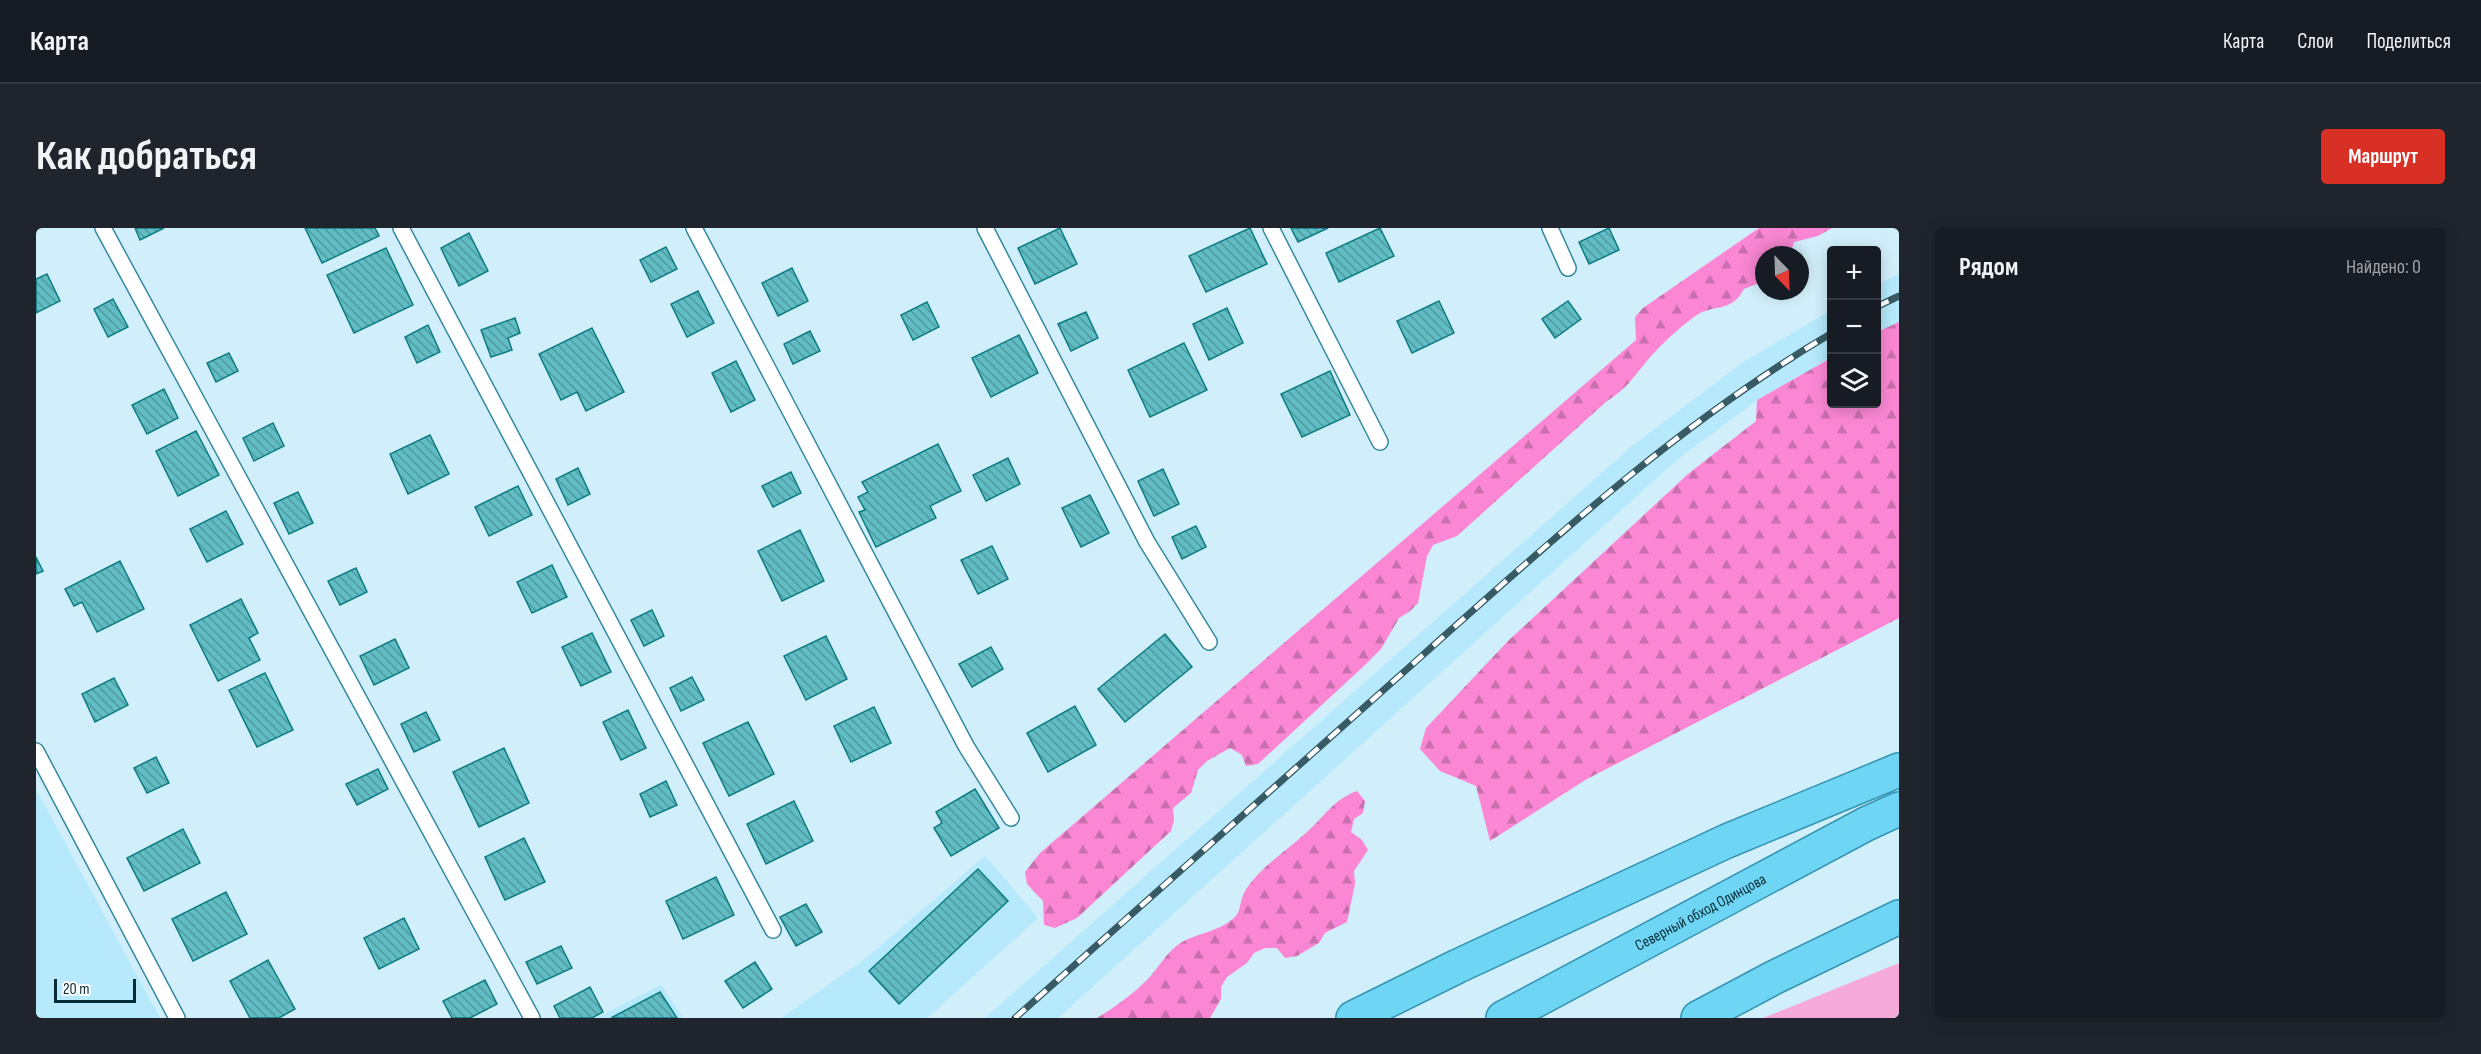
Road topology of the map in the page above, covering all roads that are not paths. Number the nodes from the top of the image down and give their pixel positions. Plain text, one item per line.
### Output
1 (103, 228) edge
2 (401, 228) edge
3 (694, 228) edge
4 (985, 228) edge
5 (1271, 228) edge
6 (1550, 228) edge
7 (1569, 268) dead end
8 (1380, 442) dead end
9 (1209, 642) dead end
10 (36, 751) edge
11 (1899, 770) edge
12 (1899, 809) edge
13 (1011, 818) dead end
14 (1899, 918) edge
15 (773, 930) dead end
16 (177, 1018) edge
17 (532, 1018) edge
18 (1353, 1018) edge
19 (1503, 1018) edge
20 (1698, 1018) edge

1 - 17 lane
2 - 15 lane
3 - 13 lane
4 - 9 lane
5 - 8 lane
6 - 7 lane
10 - 16 lane
11 - 18 highway
12 - 19 highway, Северный обход Одинцова
14 - 20 highway

